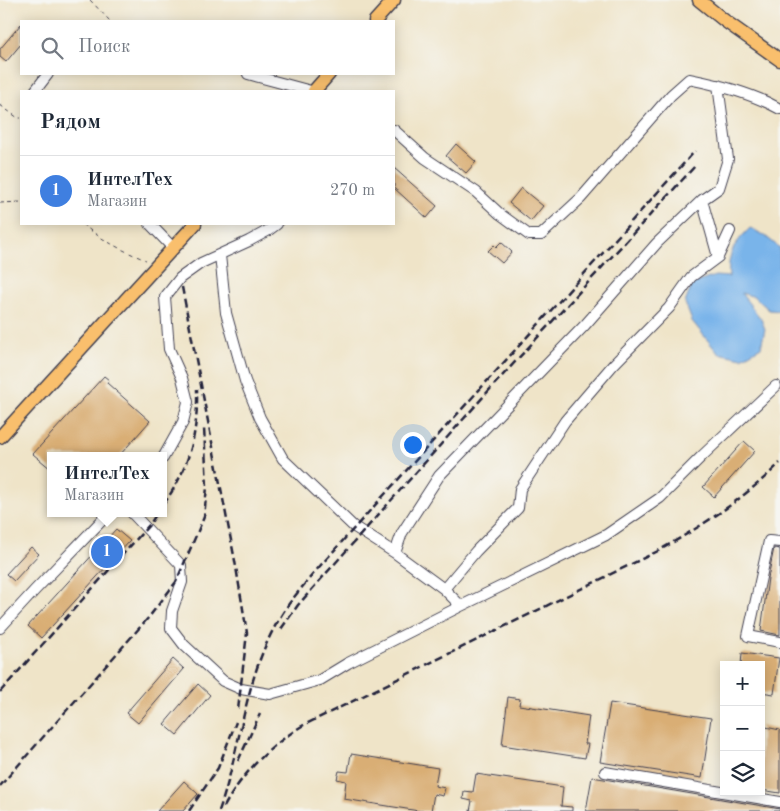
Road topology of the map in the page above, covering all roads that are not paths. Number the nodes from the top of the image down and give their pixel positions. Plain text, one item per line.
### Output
1 (394, 0) edge
2 (699, 0) edge
3 (376, 20) edge
4 (780, 60) edge
5 (47, 75) edge
6 (252, 75) edge
7 (328, 75) edge
8 (718, 85) junction
9 (36, 90) edge
10 (308, 90) edge
11 (313, 90) edge
12 (780, 109) edge
13 (395, 131) edge
14 (702, 200) junction
15 (151, 225) edge
16 (193, 225) edge
17 (275, 225) edge
18 (730, 231) dead end
19 (173, 248) junction
20 (220, 255) junction
21 (718, 257) junction
22 (776, 386) dead end
23 (0, 436) edge
24 (166, 452) edge
25 (105, 517) edge
26 (136, 517) edge
27 (780, 542) edge
28 (395, 553) junction
29 (444, 589) junction
30 (461, 606) junction
31 (0, 628) edge
32 (780, 642) edge
33 (605, 772) dead end
34 (780, 802) edge

1 - 3 main road
2 - 4 main road
5 - 9 lane
6 - 10 lane
7 - 11 main road
8 - 12 lane
8 - 13 lane
8 - 14 lane
14 - 21 lane
14 - 28 lane
15 - 19 lane
16 - 19 main road
17 - 20 lane
18 - 21 lane
19 - 23 main road
20 - 24 lane
20 - 28 lane
21 - 29 lane
22 - 30 lane
25 - 31 lane
26 - 30 lane
27 - 32 lane
28 - 29 lane
29 - 30 lane
33 - 34 lane

